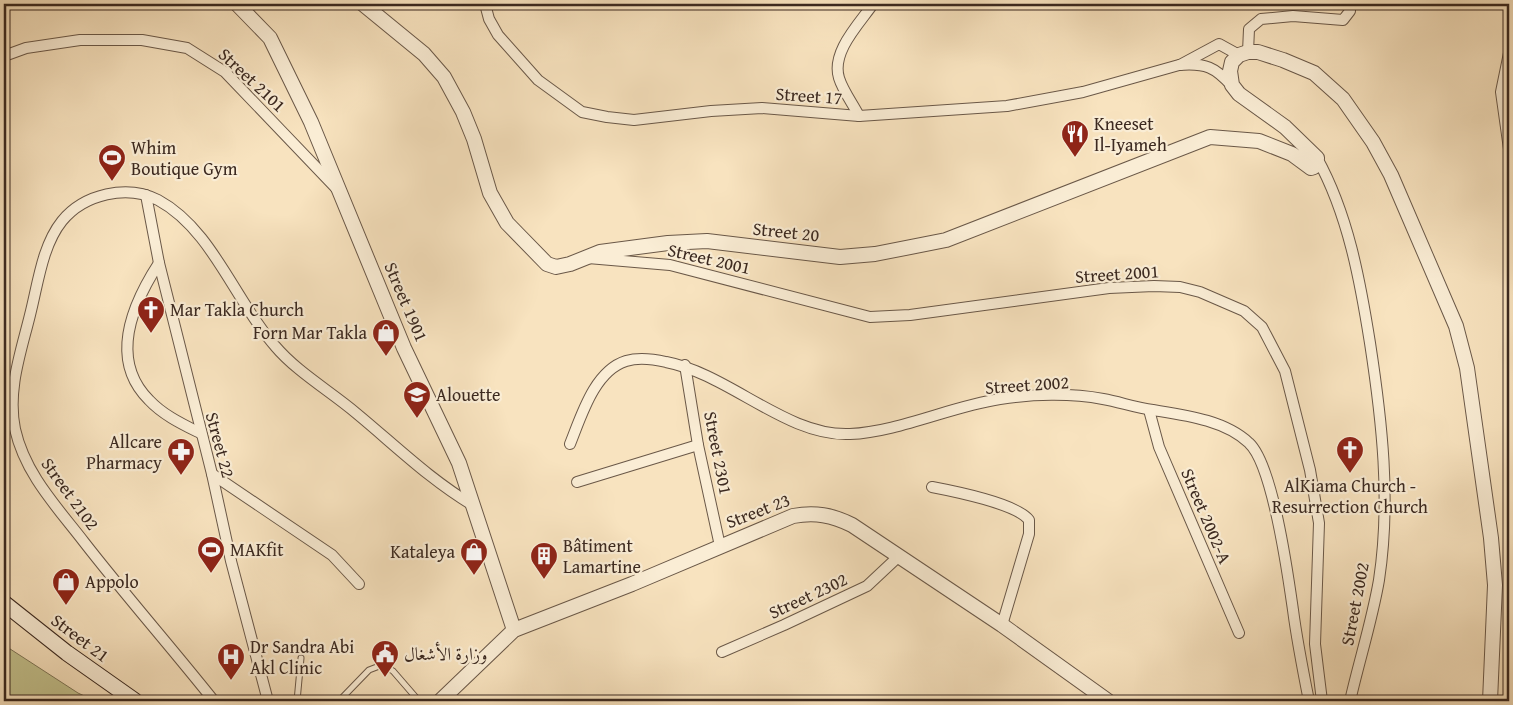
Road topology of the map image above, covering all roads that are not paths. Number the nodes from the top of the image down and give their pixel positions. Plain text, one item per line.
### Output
1 (237, 4) edge
2 (363, 4) edge
3 (486, 4) edge
4 (873, 4) edge
5 (1349, 4) edge
6 (1244, 53) junction
7 (1509, 53) edge
8 (4, 56) edge
9 (1180, 65) junction
10 (1239, 94) junction
11 (859, 116) junction
12 (1509, 149) edge
13 (1314, 163) junction
14 (337, 189) junction
15 (146, 195) junction
16 (587, 258) junction
17 (159, 263) junction
18 (685, 365) junction
19 (1149, 410) junction
20 (200, 433) junction
21 (570, 444) dead end
22 (698, 445) junction
23 (212, 474) junction
24 (577, 482) dead end
25 (932, 487) dead end
26 (474, 506) junction
27 (720, 546) junction
28 (899, 556) junction
29 (359, 584) dead end
30 (4, 603) edge
31 (1002, 625) junction
32 (514, 630) junction
33 (1239, 633) dead end
34 (722, 652) dead end
35 (301, 658) dead end
36 (136, 701) edge
37 (214, 701) edge
38 (268, 701) edge
39 (298, 701) edge
40 (339, 701) edge
41 (419, 701) edge
42 (440, 701) edge
43 (1108, 701) edge
44 (1309, 701) edge
45 (1322, 701) edge
46 (1350, 701) edge
47 (1490, 701) edge

1 - 14 street, Street 1901
2 - 16 street, Street 20
3 - 11 street, Street 17
4 - 11 street
5 - 6 street
6 - 9 street, Street 17
6 - 10 street
6 - 47 street
7 - 12 street
8 - 14 street, Street 2101
9 - 10 street, Street 17
9 - 11 street, Street 17
10 - 13 street
13 - 16 street, Street 20
13 - 46 street, Street 2002
14 - 26 street, Street 1901
15 - 17 street, Street 22
15 - 26 street, Street 2102
15 - 37 street, Street 2102
16 - 45 street, Street 2001
17 - 20 street, Street 22
17 - 20 street
18 - 19 street, Street 2002
18 - 21 street, Street 2002
18 - 22 street, Street 2301
19 - 33 street, Street 2002-A
19 - 44 street, Street 2002
20 - 23 street, Street 22
22 - 24 street
22 - 27 street, Street 2301
23 - 29 street
23 - 38 street, Street 22
25 - 31 street
26 - 32 street, Street 1901
27 - 28 street, Street 23
27 - 32 street, Street 23
28 - 31 street, Street 23
28 - 34 street, Street 2302
30 - 36 main road, Street 21
31 - 43 street, Street 23
32 - 42 street, Street 23
35 - 39 lane
40 - 41 lane

